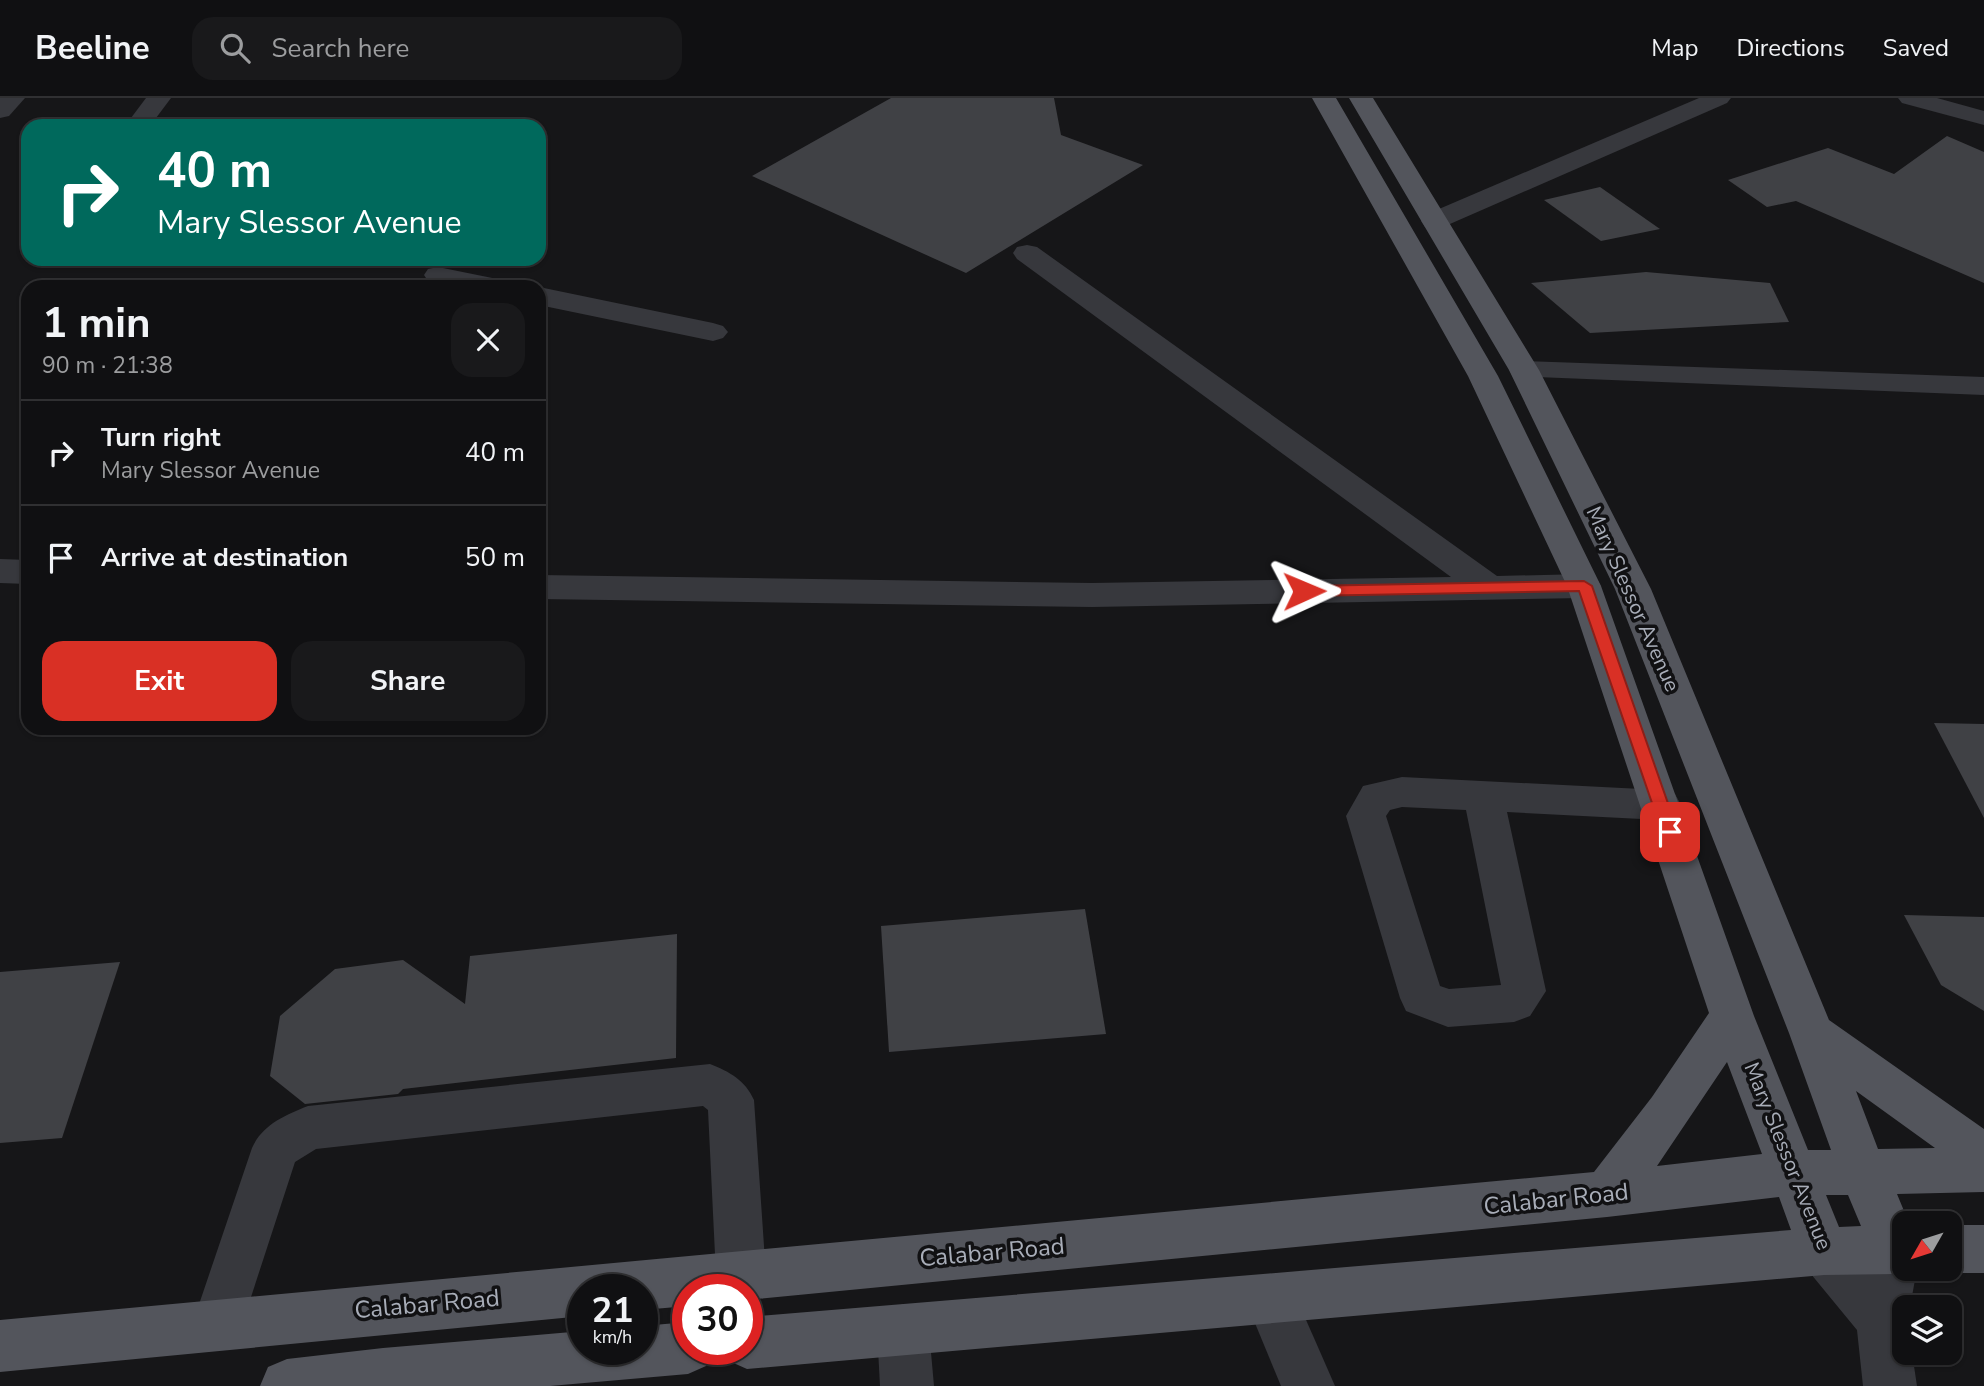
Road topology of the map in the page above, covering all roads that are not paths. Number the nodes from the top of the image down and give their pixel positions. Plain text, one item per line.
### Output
1 (12, 98) edge
2 (159, 98) edge
3 (1325, 98) edge
4 (1361, 98) edge
5 (1719, 98) edge
6 (1910, 98) edge
7 (0, 111) edge
8 (1984, 118) edge
9 (142, 119) edge
10 (1434, 221) junction
11 (1027, 253) dead end
12 (438, 274) edge
13 (465, 280) edge
14 (546, 297) edge
15 (713, 332) dead end
16 (1524, 370) junction
17 (1984, 386) edge
18 (0, 571) edge
19 (21, 572) edge
20 (1584, 586) junction
21 (546, 587) edge
22 (1489, 587) junction
23 (1483, 796) junction
24 (1661, 805) junction
25 (1732, 1016) junction
26 (1812, 1033) junction
27 (1984, 1156) edge
28 (1984, 1170) edge
29 (1863, 1172) junction
30 (1794, 1173) junction
31 (1606, 1194) junction
32 (1892, 1233) edge
33 (1962, 1249) edge
34 (1984, 1249) edge
35 (1892, 1250) edge
36 (1824, 1251) junction
37 (741, 1274) edge
38 (752, 1274) edge
39 (1892, 1281) edge
40 (672, 1282) edge
41 (1271, 1299) junction
42 (1882, 1320) junction
43 (218, 1325) junction
44 (903, 1330) junction
45 (763, 1342) edge
46 (0, 1346) edge
47 (672, 1349) edge
48 (287, 1386) edge
49 (907, 1386) edge
50 (1308, 1386) edge
51 (1890, 1386) edge

1 - 7 street
2 - 9 street
3 - 20 main road, Mary Slessor Avenue
4 - 10 main road, Mary Slessor Avenue
5 - 10 street
6 - 8 street
10 - 16 main road, Mary Slessor Avenue
11 - 22 street
12 - 13 street
14 - 15 street
16 - 17 street
16 - 26 main road, Mary Slessor Avenue
18 - 19 street
20 - 22 street
20 - 24 main road, Mary Slessor Avenue
21 - 22 street
23 - 23 street
23 - 24 street
24 - 25 main road, Mary Slessor Avenue
25 - 30 main road, Mary Slessor Avenue
25 - 31 main road
26 - 27 main road
26 - 29 main road, Mary Slessor Avenue
28 - 29 main road, Calabar Road
29 - 30 main road, Calabar Road
29 - 32 main road, Mary Slessor Avenue
30 - 31 main road, Calabar Road
30 - 36 main road, Mary Slessor Avenue
31 - 38 main road, Calabar Road
33 - 34 main road
35 - 36 main road
36 - 41 main road
36 - 42 street, Mary Slessor Avenue
37 - 43 street
39 - 42 street
40 - 43 main road, Calabar Road
41 - 44 main road
41 - 50 street
42 - 51 street
43 - 46 main road, Calabar Road
44 - 45 main road
44 - 49 street
47 - 48 main road

